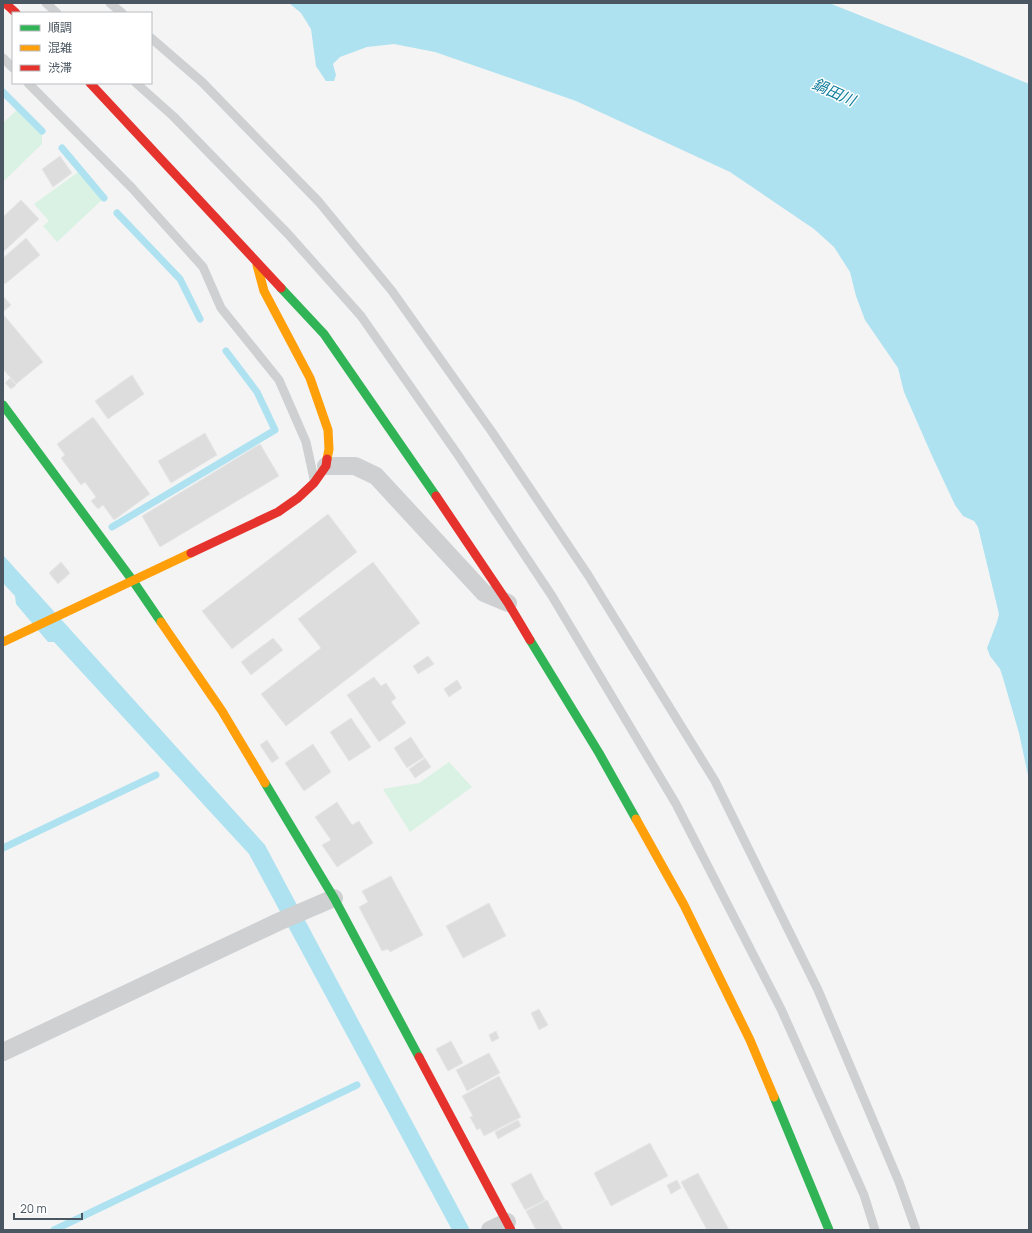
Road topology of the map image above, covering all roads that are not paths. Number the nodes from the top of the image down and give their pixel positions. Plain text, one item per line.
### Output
1 (5, 3) edge
2 (46, 3) edge
3 (110, 3) edge
4 (15, 12) edge
5 (56, 12) edge
6 (121, 12) edge
7 (152, 39) edge
8 (3, 58) edge
9 (12, 67) edge
10 (29, 84) edge
11 (91, 84) edge
12 (137, 84) edge
13 (256, 260) junction
14 (3, 405) edge
15 (326, 466) junction
16 (314, 483) junction
17 (133, 581) junction
18 (508, 604) junction
19 (3, 642) edge
20 (334, 898) junction
21 (3, 1052) edge
22 (509, 1226) edge
23 (490, 1230) edge
24 (829, 1230) edge
25 (875, 1230) edge
26 (916, 1230) edge

1 - 4 street
2 - 5 lane
3 - 6 lane
7 - 26 lane
8 - 9 lane
10 - 16 lane
11 - 13 street
12 - 25 lane
13 - 15 street
13 - 18 street
14 - 17 street
15 - 16 street
15 - 18 street
16 - 17 street
17 - 19 street
17 - 20 street
18 - 24 street
20 - 21 street
20 - 22 street
22 - 23 street

